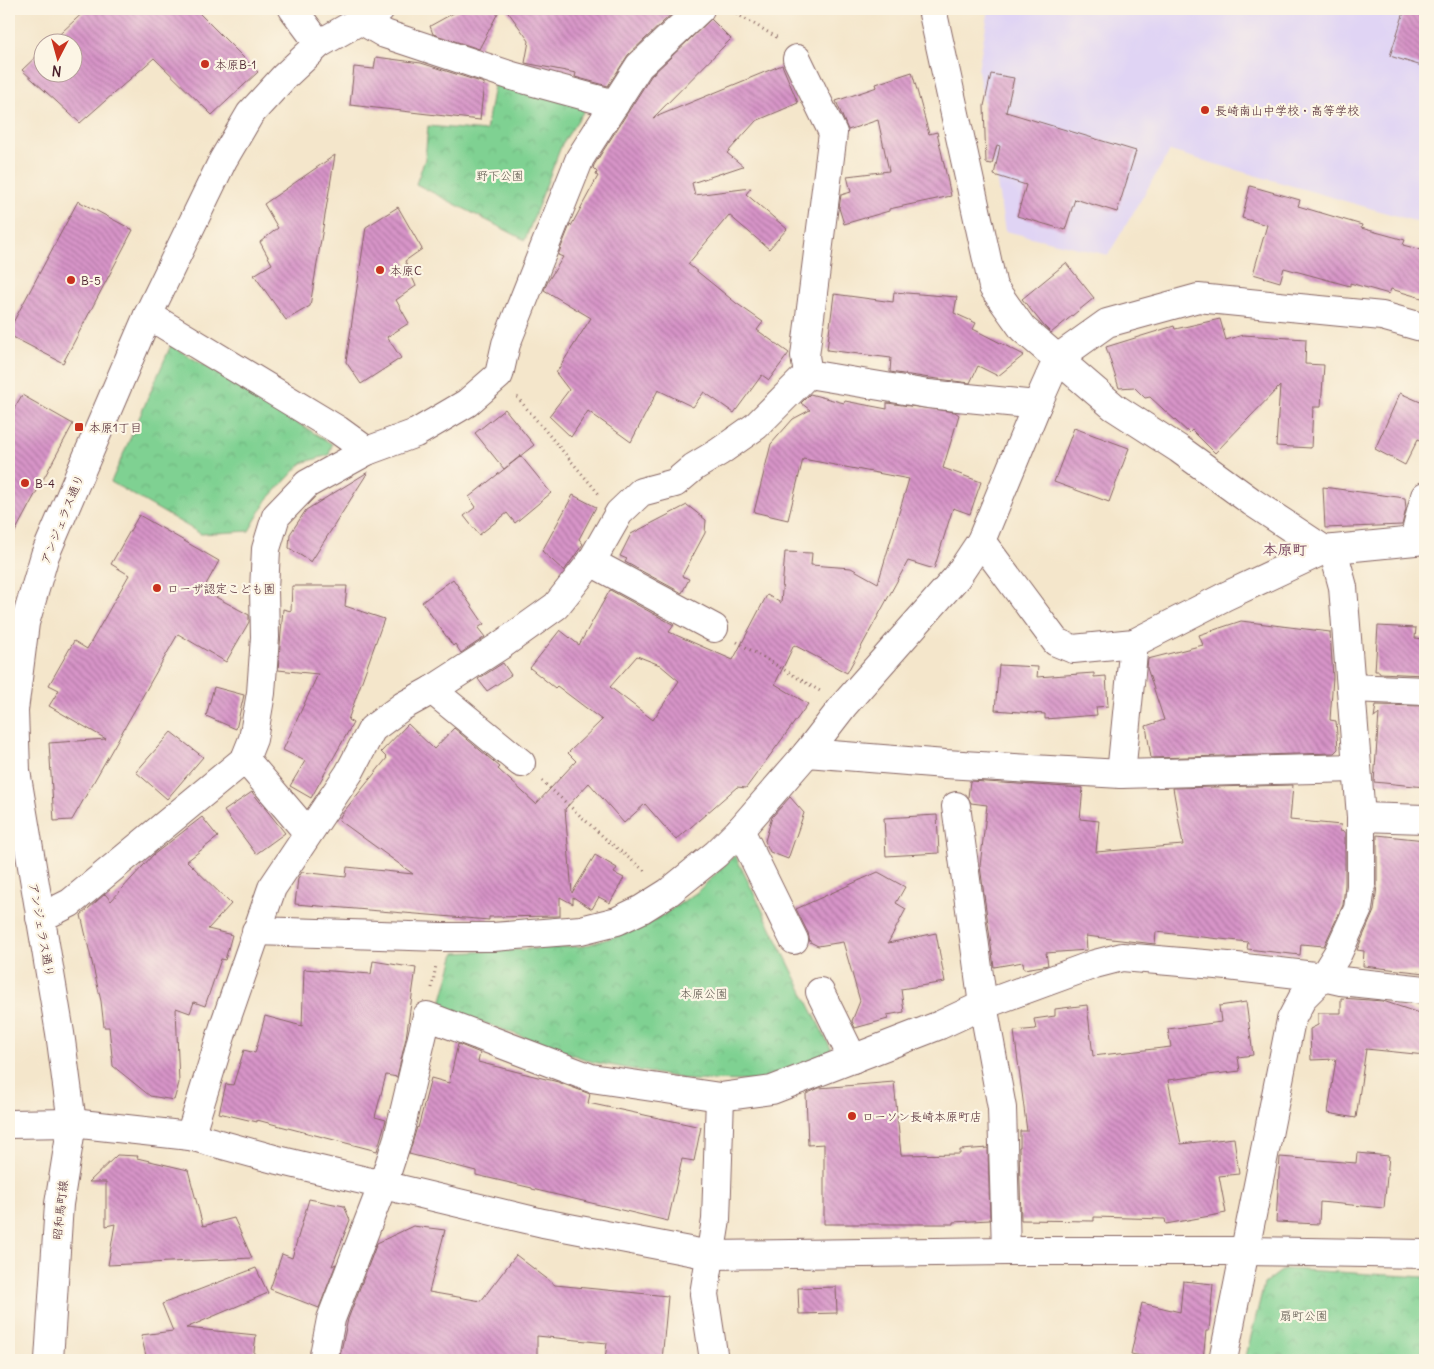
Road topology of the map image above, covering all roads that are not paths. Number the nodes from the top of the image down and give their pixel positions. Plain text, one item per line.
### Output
1 (294, 9) edge
2 (700, 9) edge
3 (932, 9) edge
4 (370, 14) edge
5 (319, 44) junction
6 (797, 59) road end
7 (615, 104) junction
8 (148, 315) junction
9 (1425, 328) edge
10 (1058, 358) junction
11 (808, 374) junction
12 (1037, 405) junction
13 (368, 451) junction
14 (1425, 496) edge
15 (1420, 540) edge
16 (981, 541) junction
17 (1324, 550) junction
18 (591, 562) junction
19 (17, 621) edge
20 (714, 628) road end
21 (1134, 643) junction
22 (1351, 688) junction
23 (432, 690) junction
24 (1425, 690) edge
25 (807, 753) junction
26 (245, 759) junction
27 (521, 763) dead end
28 (1357, 768) junction
29 (1121, 774) junction
30 (956, 806) dead end
31 (1361, 817) junction
32 (1425, 819) edge
33 (740, 830) junction
34 (308, 833) junction
35 (40, 918) junction
36 (256, 931) junction
37 (794, 940) dead end
38 (1323, 976) junction
39 (1425, 990) edge
40 (820, 992) dead end
41 (984, 1005) junction
42 (853, 1059) junction
43 (720, 1097) junction
44 (72, 1123) junction
45 (9, 1124) edge
46 (190, 1136) junction
47 (383, 1184) junction
48 (1006, 1251) junction
49 (1245, 1251) junction
50 (1425, 1254) edge
51 (710, 1255) junction
52 (49, 1360) edge
53 (323, 1360) edge
54 (714, 1360) edge
55 (1223, 1360) edge

1 - 5 street
2 - 7 street
3 - 10 street
4 - 5 street, アンジェラス通り
4 - 7 street
5 - 8 street, アンジェラス通り
6 - 11 street
7 - 13 street
8 - 13 street
8 - 19 street, アンジェラス通り
9 - 10 street
10 - 12 street
10 - 17 street
11 - 12 street
11 - 18 street
12 - 16 street
13 - 26 street
14 - 15 street
15 - 17 street
16 - 21 street
16 - 25 street
17 - 21 street
17 - 22 street
18 - 20 street
18 - 23 street
19 - 35 street, アンジェラス通り
21 - 29 street
22 - 24 street
22 - 28 street
23 - 27 street
23 - 34 street
25 - 29 street
25 - 33 street
26 - 34 street
26 - 35 street
28 - 29 street
28 - 31 street
30 - 41 street
31 - 32 street
31 - 38 street
33 - 36 street
33 - 37 street
34 - 36 street
35 - 44 street, アンジェラス通り
36 - 46 street
38 - 39 street
38 - 41 street
38 - 49 street
40 - 42 street
41 - 42 street
41 - 48 street
42 - 43 street
43 - 47 street
43 - 51 street
44 - 45 street
44 - 46 street
44 - 52 street, 昭和馬町線
46 - 47 street
47 - 51 street
47 - 53 street
48 - 49 street
48 - 51 street
49 - 50 street
49 - 55 street
51 - 54 street

